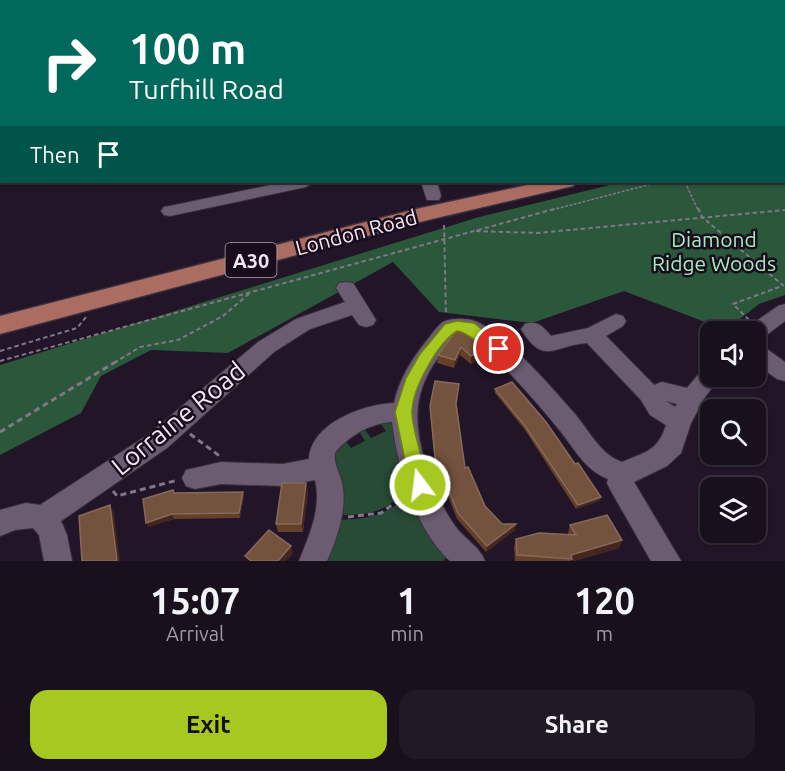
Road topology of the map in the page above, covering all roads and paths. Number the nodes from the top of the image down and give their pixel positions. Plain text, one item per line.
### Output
1 (302, 183) edge
2 (562, 183) edge
3 (656, 183) edge
4 (685, 183) edge
5 (503, 197) junction
6 (785, 210) edge
7 (170, 211) dead end
8 (702, 217) junction
9 (444, 225) dead end
10 (473, 231) junction
11 (446, 237) junction
12 (784, 286) edge
13 (254, 290) junction
14 (356, 305) dead end
15 (785, 311) edge
16 (86, 318) junction
17 (616, 321) dead end
18 (749, 321) edge
19 (0, 325) edge
20 (766, 325) edge
21 (454, 326) junction
22 (532, 329) dead end
23 (592, 335) junction
24 (0, 342) edge
25 (0, 351) edge
26 (766, 360) edge
27 (0, 361) edge
28 (785, 373) edge
29 (702, 387) edge
30 (652, 395) junction
31 (693, 399) junction
32 (403, 412) junction
33 (680, 420) junction
34 (184, 431) dead end
35 (0, 432) edge
36 (324, 467) junction
37 (221, 473) junction
38 (623, 473) junction
39 (195, 478) joint
40 (112, 489) dead end
41 (407, 493) dead end
42 (43, 518) junction
43 (338, 518) dead end
44 (0, 523) edge
45 (58, 561) edge
46 (313, 561) edge
47 (471, 561) edge
48 (667, 561) edge

1 - 7 street
2 - 5 main road, London Road / A30
3 - 10 path
4 - 8 path
5 - 16 main road, London Road / A30
5 - 19 main road, London Road / A30
6 - 8 path
8 - 10 path
8 - 12 path
9 - 11 path
10 - 11 path
11 - 13 path
11 - 21 path
12 - 18 path
13 - 27 path
13 - 35 path
14 - 42 street, Lorraine Road
15 - 20 street
16 - 24 main road, London Road / A30
16 - 25 path
17 - 23 street
21 - 32 street
21 - 38 street
22 - 23 street
23 - 30 street
26 - 28 street
29 - 31 street
30 - 31 street
30 - 33 street
31 - 33 street
32 - 36 street
32 - 47 street
33 - 38 street
34 - 37 path
36 - 37 street
36 - 46 street
37 - 39 street
38 - 48 street
39 - 40 path
41 - 43 path
42 - 44 street
42 - 45 street

